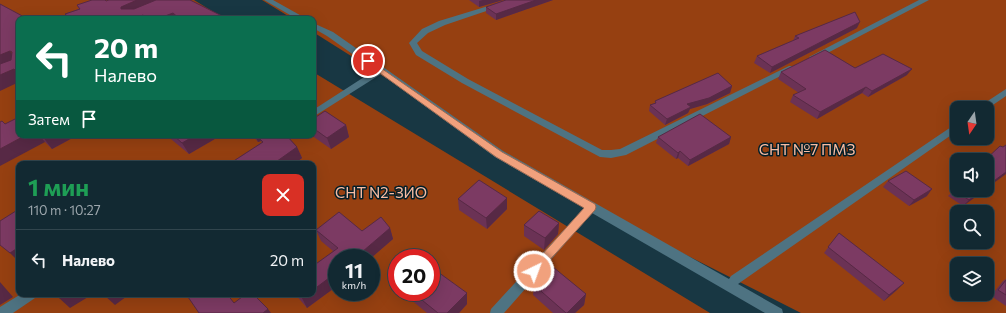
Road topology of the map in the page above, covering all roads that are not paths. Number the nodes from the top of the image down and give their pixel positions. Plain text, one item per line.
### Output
1 (268, 0) edge
2 (515, 0) edge
3 (925, 0) edge
4 (297, 16) edge
5 (316, 27) edge
6 (381, 70) junction
7 (1006, 92) edge
8 (992, 101) edge
9 (316, 112) edge
10 (950, 131) edge
11 (591, 207) junction
12 (735, 280) dead end
13 (26, 297) edge
14 (2, 313) edge
15 (496, 313) edge
16 (777, 313) edge

1 - 4 street
2 - 3 street
5 - 6 street
6 - 9 street
6 - 11 street
7 - 8 street
10 - 12 street
11 - 15 street
11 - 16 street
13 - 14 street

